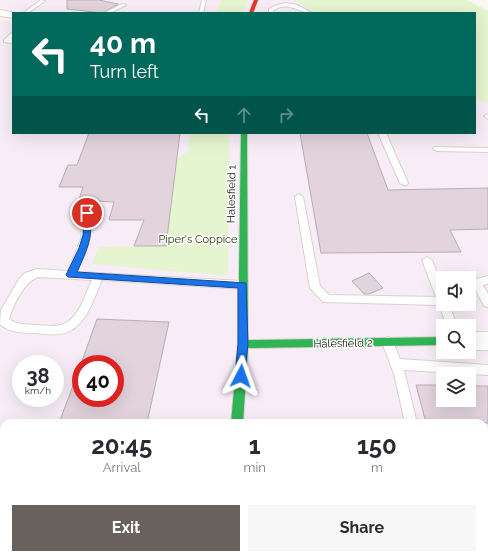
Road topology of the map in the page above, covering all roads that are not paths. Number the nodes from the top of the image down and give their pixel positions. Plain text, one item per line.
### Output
1 (204, 0) edge
2 (256, 0) edge
3 (43, 1) dead end
4 (124, 5) dead end
5 (26, 12) edge
6 (108, 12) edge
7 (200, 12) edge
8 (251, 12) edge
9 (271, 12) edge
10 (308, 12) edge
11 (0, 13) edge
12 (12, 15) edge
13 (12, 35) edge
14 (12, 41) edge
15 (244, 134) edge
16 (382, 134) edge
17 (437, 149) dead end
18 (488, 150) edge
19 (404, 183) dead end
20 (299, 197) dead end
21 (87, 213) dead end
22 (427, 260) dead end
23 (71, 275) junction
24 (99, 276) junction
25 (488, 280) edge
26 (436, 284) edge
27 (243, 285) junction
28 (436, 302) edge
29 (488, 303) edge
30 (436, 341) edge
31 (476, 341) edge
32 (488, 341) edge
33 (388, 342) junction
34 (243, 344) junction
35 (397, 364) junction
36 (488, 370) edge
37 (237, 419) edge
38 (410, 419) edge

1 - 7 lane
2 - 8 street
3 - 5 lane
4 - 6 lane
9 - 10 lane
11 - 12 street
13 - 14 lane
15 - 27 street, Halesfield 1
16 - 19 lane
17 - 18 lane
20 - 28 lane
21 - 23 lane
22 - 26 lane
23 - 24 lane
23 - 24 lane
24 - 27 lane
25 - 29 lane
27 - 34 street, Halesfield 1
30 - 33 street, Halesfield 2
31 - 32 street
33 - 34 street, Halesfield 2
33 - 35 lane
34 - 37 street, Halesfield 1
35 - 36 lane
35 - 38 lane

